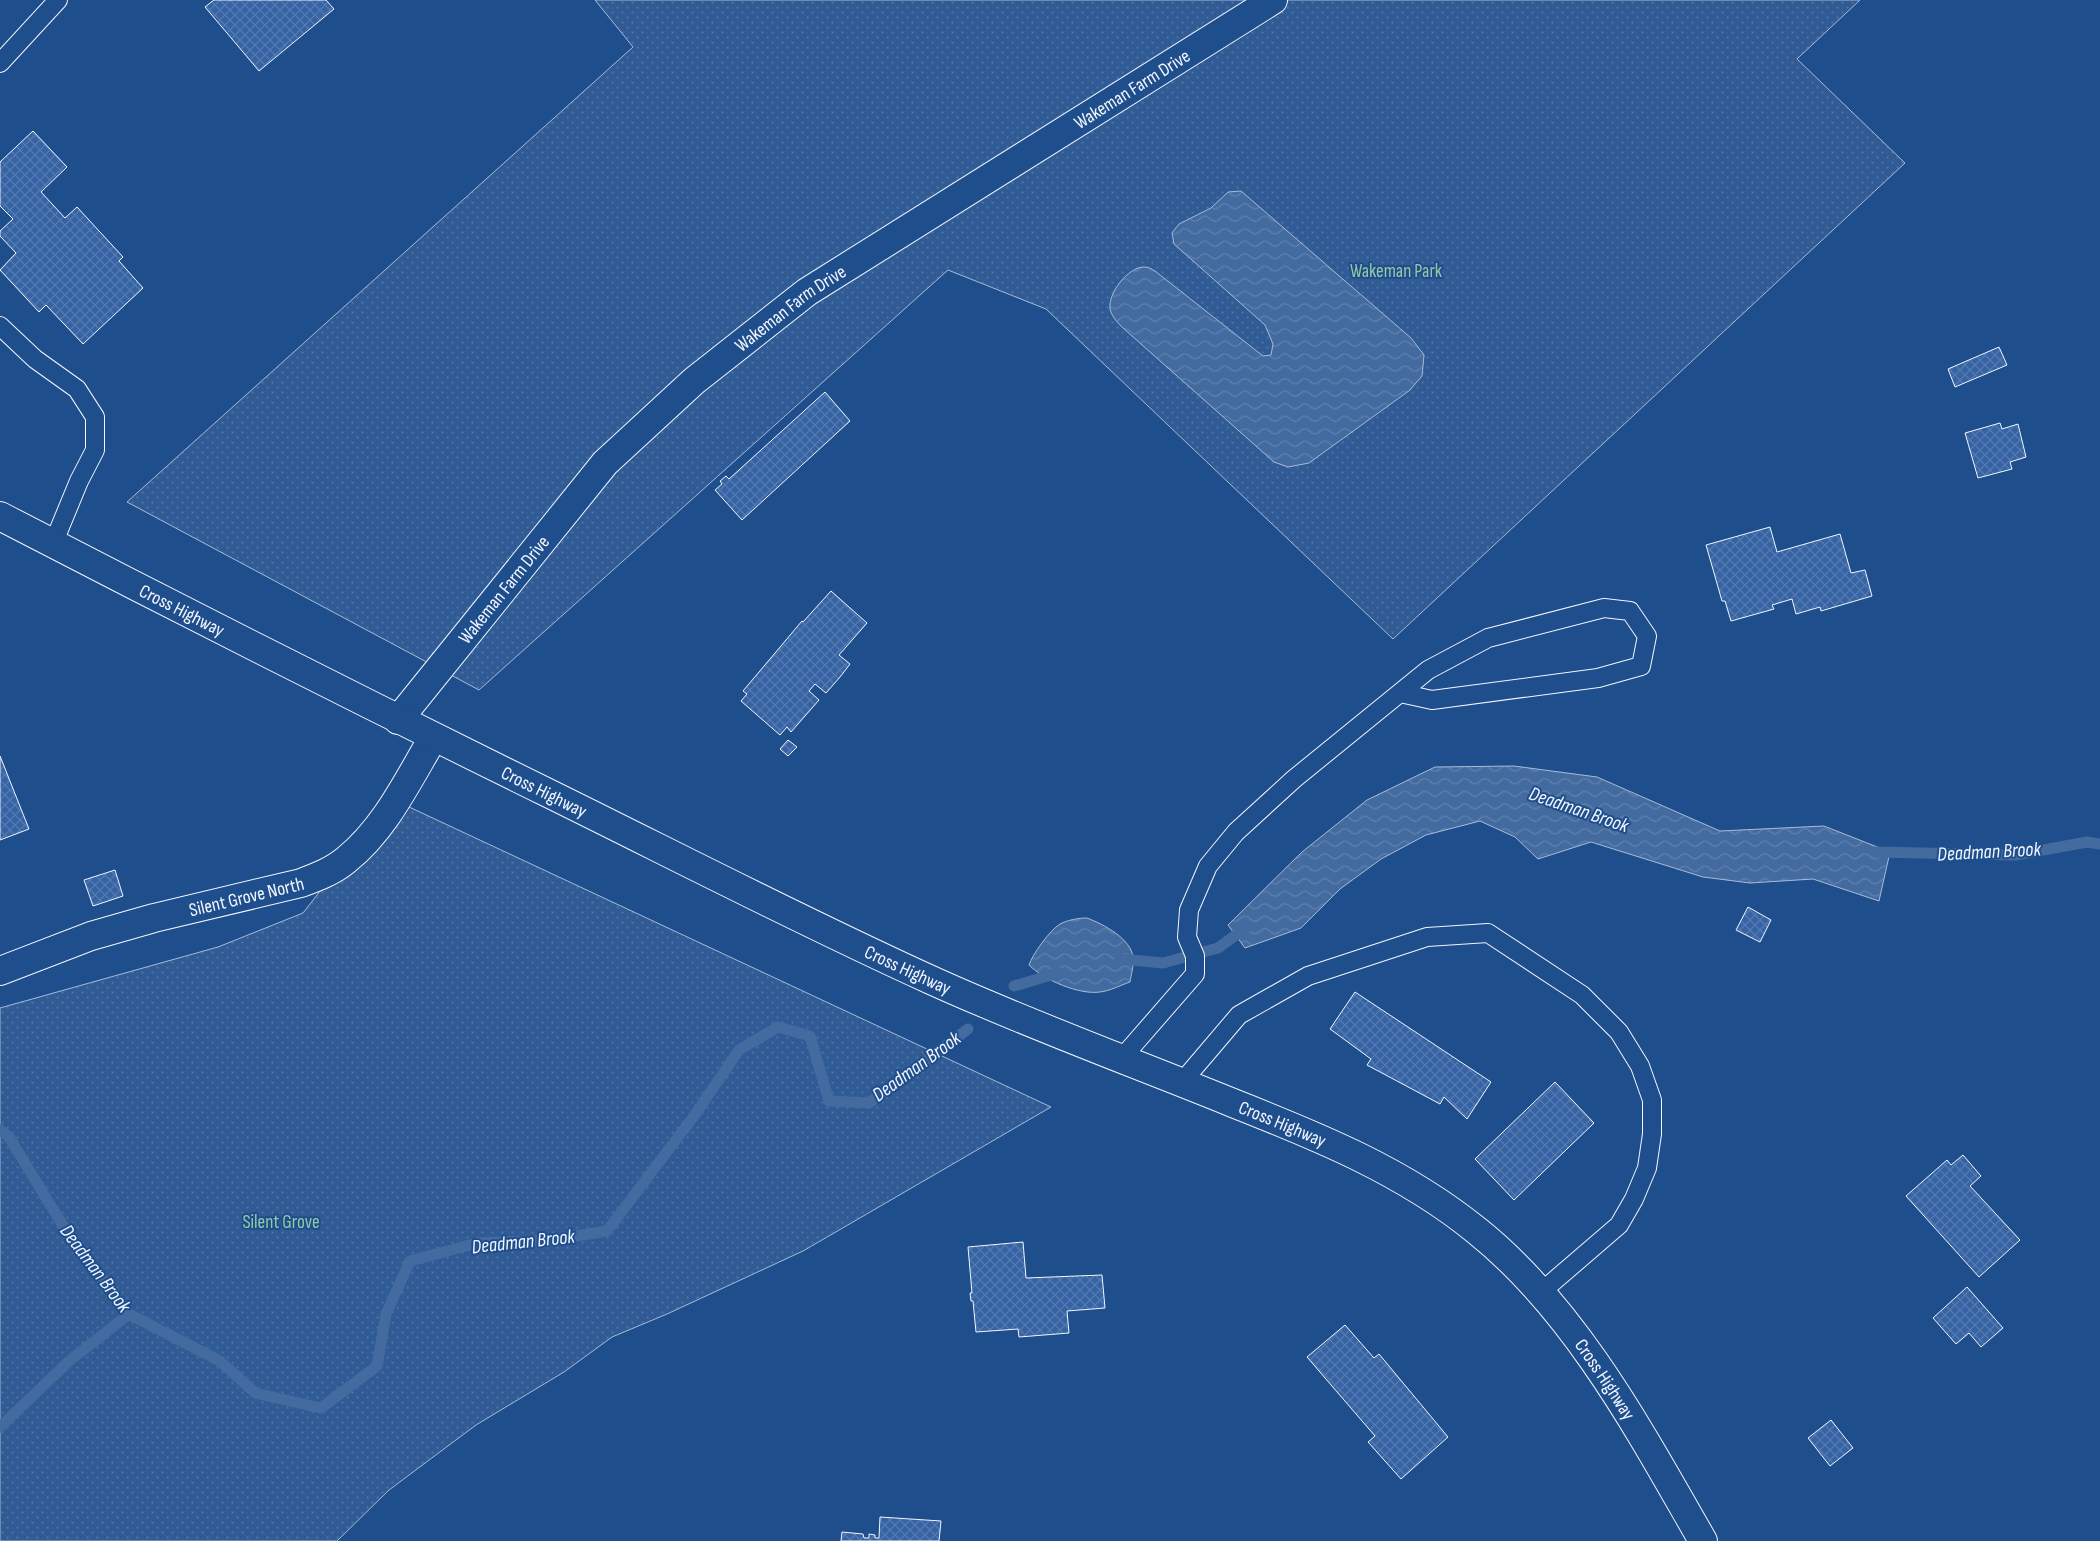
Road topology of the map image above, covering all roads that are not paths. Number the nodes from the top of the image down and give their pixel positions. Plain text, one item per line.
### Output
1 (58, 0) edge
2 (1273, 0) edge
3 (0, 62) edge
4 (0, 326) edge
5 (0, 516) edge
6 (53, 544) junction
7 (1400, 693) junction
8 (398, 720) junction
9 (433, 738) junction
10 (0, 971) edge
11 (1120, 1059) junction
12 (1182, 1082) junction
13 (1540, 1293) junction
14 (1703, 1541) edge

1 - 3 lane
2 - 8 street, Wakeman Farm Drive
4 - 6 lane
5 - 6 street, Cross Highway
6 - 8 street, Cross Highway
7 - 7 lane
7 - 11 lane
8 - 9 street, Cross Highway
9 - 10 street, Silent Grove North
9 - 11 street, Cross Highway
11 - 12 street, Cross Highway
12 - 13 street, Cross Highway
12 - 13 lane
13 - 14 street, Cross Highway

